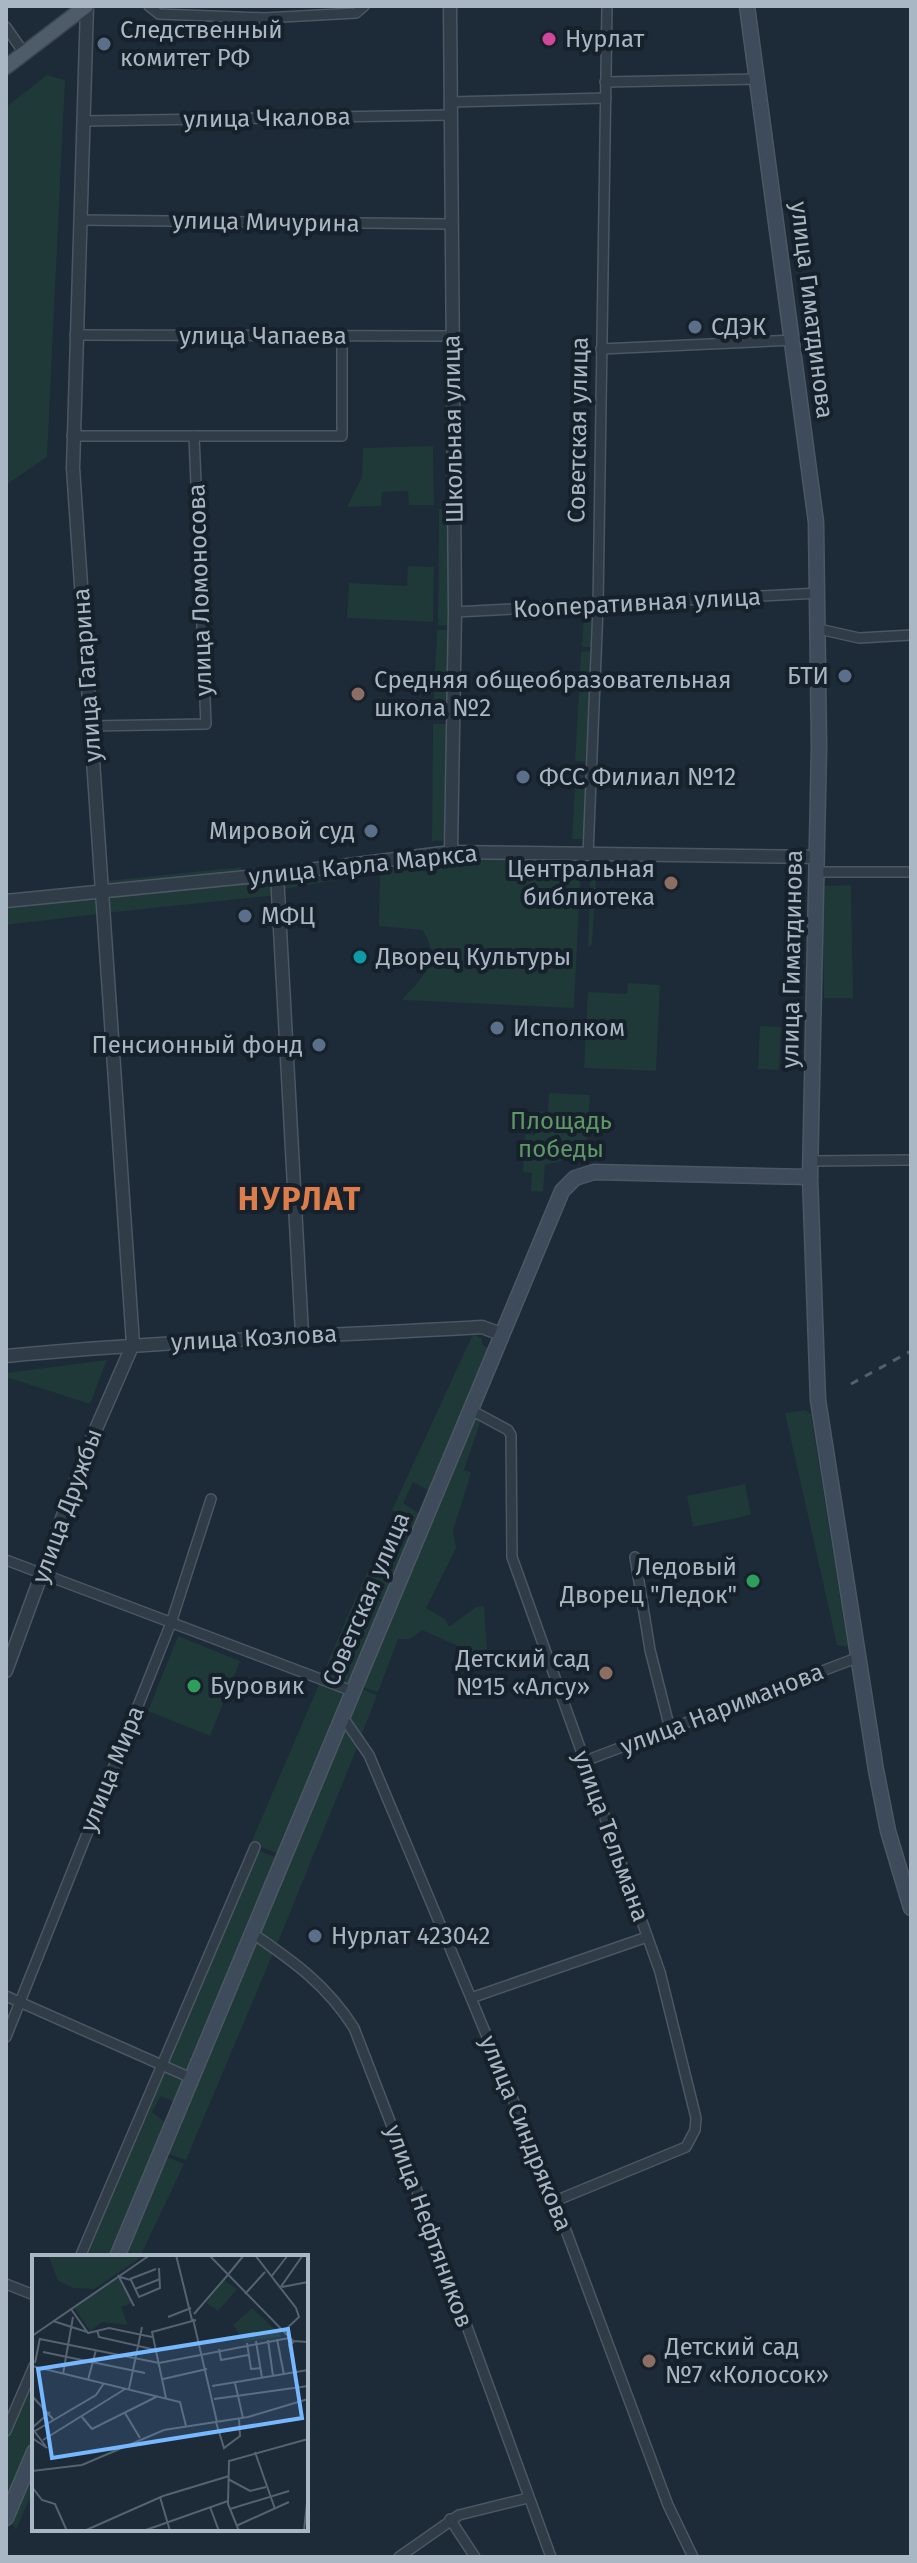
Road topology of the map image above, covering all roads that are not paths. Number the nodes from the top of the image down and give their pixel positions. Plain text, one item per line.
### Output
1 (86, 6) edge
2 (149, 6) edge
3 (364, 6) edge
4 (450, 6) edge
5 (607, 6) edge
6 (747, 6) edge
7 (6, 27) edge
8 (24, 53) junction
9 (6, 67) edge
10 (759, 79) junction
11 (605, 82) junction
12 (606, 98) junction
13 (450, 109) junction
14 (84, 121) junction
15 (81, 220) junction
16 (451, 224) junction
17 (75, 335) junction
18 (342, 336) junction
19 (452, 336) junction
20 (795, 340) junction
21 (601, 349) junction
22 (72, 436) junction
23 (194, 436) junction
24 (819, 593) junction
25 (598, 607) junction
26 (455, 612) junction
27 (819, 629) junction
28 (911, 635) edge
29 (90, 726) junction
30 (451, 852) junction
31 (588, 855) junction
32 (816, 865) junction
33 (911, 872) edge
34 (277, 874) junction
35 (101, 891) junction
36 (6, 901) edge
37 (911, 1160) edge
38 (811, 1161) junction
39 (810, 1177) junction
40 (302, 1334) junction
41 (501, 1334) junction
42 (133, 1344) junction
43 (6, 1356) edge
44 (469, 1409) junction
45 (211, 1499) dead end
46 (635, 1557) dead end
47 (6, 1560) edge
48 (42, 1574) junction
49 (171, 1623) junction
50 (859, 1657) junction
51 (6, 1671) edge
52 (352, 1691) junction
53 (342, 1716) junction
54 (670, 1729) junction
55 (585, 1761) junction
56 (255, 1847) dead end
57 (911, 1908) edge
58 (252, 1933) junction
59 (647, 1937) junction
60 (6, 1996) edge
61 (471, 1998) junction
62 (19, 2001) junction
63 (6, 2037) edge
64 (161, 2065) junction
65 (191, 2078) junction
66 (555, 2201) junction
67 (81, 2255) edge
68 (118, 2255) edge
69 (6, 2284) edge
70 (32, 2294) edge
71 (32, 2371) edge
72 (6, 2431) edge
73 (32, 2457) edge
74 (528, 2498) junction
75 (6, 2518) edge
76 (450, 2519) junction
77 (399, 2557) edge
78 (475, 2557) edge
79 (551, 2557) edge
80 (693, 2557) edge

1 - 8 main road
1 - 14 street, улица Гагарина
2 - 3 street
4 - 13 street, Школьная улица
5 - 11 street, Советская улица
6 - 10 main road, улица Гиматдинова
7 - 8 street
8 - 9 main road
10 - 11 street
10 - 20 main road, улица Гиматдинова
11 - 12 street, Советская улица
12 - 13 street, улица Чкалова
12 - 21 street, Советская улица
13 - 14 street, улица Чкалова
13 - 16 street, Школьная улица
14 - 15 street, улица Гагарина
15 - 16 street, улица Мичурина
15 - 17 street, улица Гагарина
16 - 19 street, Школьная улица
17 - 18 street, улица Чапаева
17 - 22 street, улица Гагарина
18 - 19 street, улица Чапаева
18 - 23 street
19 - 26 street, Школьная улица
20 - 21 street
20 - 24 main road, улица Гиматдинова
21 - 25 street, Советская улица
22 - 23 street
22 - 29 street, улица Гагарина
23 - 29 street, улица Ломоносова
24 - 25 street, Кооперативная улица
24 - 27 main road, улица Гиматдинова
25 - 26 street, Кооперативная улица
25 - 31 street, Советская улица
26 - 30 street, Школьная улица
27 - 28 street
27 - 32 main road, улица Гиматдинова
29 - 35 street, улица Гагарина
30 - 31 street, улица Карла Маркса
30 - 34 street, улица Карла Маркса
31 - 32 street, улица Карла Маркса
32 - 33 street
32 - 38 main road, улица Гиматдинова
34 - 35 street, улица Карла Маркса
34 - 40 street
35 - 36 street, улица Карла Маркса
35 - 42 street, улица Гагарина
37 - 38 street
38 - 39 main road, улица Гиматдинова
39 - 41 main road, Советская улица
39 - 50 main road, улица Гиматдинова
40 - 41 street, улица Козлова
40 - 42 street, улица Козлова
41 - 44 main road, Советская улица
42 - 43 street, улица Козлова
42 - 48 street, улица Дружбы
44 - 52 main road, Советская улица
44 - 55 street, улица Тельмана
45 - 49 street, улица Мира
46 - 54 street
47 - 48 street
48 - 49 street
48 - 51 street, улица Дружбы
49 - 52 street
49 - 62 street, улица Мира
50 - 54 street, улица Нариманова
50 - 57 main road, улица Гиматдинова
52 - 53 main road, Советская улица
53 - 58 main road, Советская улица
53 - 61 street, улица Синдрякова
54 - 55 street, улица Нариманова
55 - 59 street, улица Тельмана
56 - 64 street
58 - 65 main road, Советская улица
58 - 74 street, улица Нефтяников
59 - 61 street
59 - 66 street, улица Тельмана
60 - 62 street
61 - 66 street, улица Синдрякова
62 - 63 street, улица Мира
62 - 64 street
64 - 65 street
64 - 67 street
65 - 68 main road, Советская улица
66 - 80 street, улица Синдрякова
69 - 70 street
71 - 72 street
73 - 75 main road
74 - 76 street
74 - 79 street, улица Нефтяников
76 - 77 street
76 - 78 street

